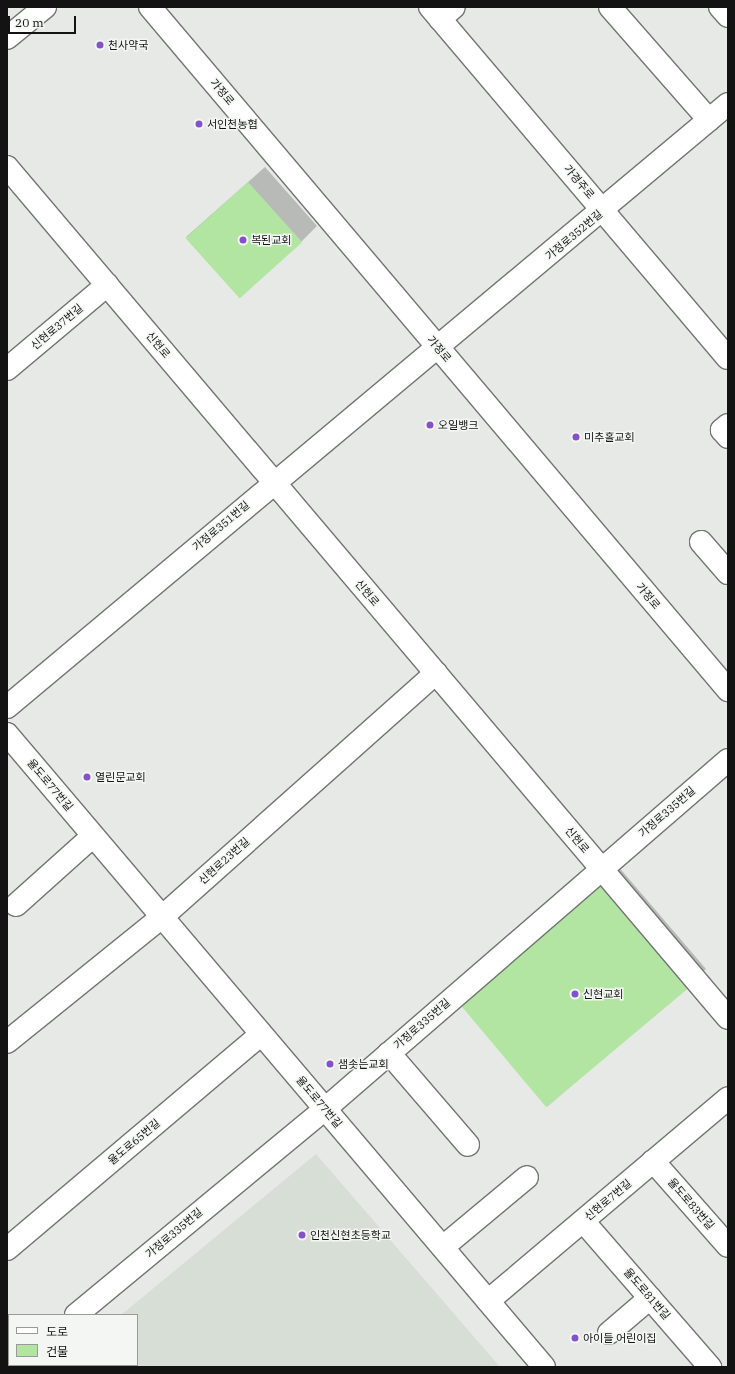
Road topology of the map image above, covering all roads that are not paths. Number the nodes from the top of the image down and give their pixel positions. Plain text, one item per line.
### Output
1 (45, 7) edge
2 (150, 7) edge
3 (610, 7) edge
4 (720, 7) edge
5 (441, 11) edge
6 (728, 16) edge
7 (7, 38) edge
8 (728, 104) edge
9 (709, 120) junction
10 (7, 167) edge
11 (603, 210) junction
12 (107, 285) junction
13 (438, 348) junction
14 (728, 358) edge
15 (7, 369) edge
16 (728, 425) edge
17 (728, 437) edge
18 (273, 482) junction
19 (701, 542) dead end
20 (728, 573) edge
21 (436, 673) junction
22 (728, 690) edge
23 (7, 707) edge
24 (7, 734) edge
25 (728, 760) edge
26 (93, 836) junction
27 (601, 869) junction
28 (16, 905) dead end
29 (162, 917) junction
30 (728, 1018) edge
31 (261, 1034) junction
32 (7, 1042) edge
33 (389, 1053) junction
34 (728, 1098) edge
35 (325, 1109) junction
36 (468, 1145) dead end
37 (653, 1161) junction
38 (527, 1177) dead end
39 (583, 1221) junction
40 (728, 1246) edge
41 (443, 1247) junction
42 (7, 1249) edge
43 (650, 1298) junction
44 (488, 1301) junction
45 (77, 1314) edge
46 (609, 1333) dead end
47 (544, 1367) edge
48 (710, 1367) edge

1 - 7 street
2 - 13 street, 가정로
3 - 9 street
4 - 6 street
5 - 11 street, 가경주로
8 - 9 street, 가정로352번길
9 - 11 street, 가정로352번길
10 - 12 street, 신현로
11 - 13 street, 가정로352번길
11 - 14 street, 가경주로
12 - 15 street, 신현로37번길
12 - 18 street, 신현로
13 - 18 street, 가정로351번길
13 - 22 street, 가정로
16 - 17 street
18 - 21 street, 신현로
18 - 23 street, 가정로351번길
19 - 20 street
21 - 27 street, 신현로
21 - 29 street, 신현로23번길
24 - 26 street, 율도로77번길
25 - 27 street, 가정로335번길
26 - 28 street
26 - 29 street, 율도로77번길
27 - 30 street, 신현로
27 - 33 street, 가정로335번길
29 - 31 street, 율도로77번길
29 - 32 street, 신현로23번길
31 - 35 street, 율도로77번길
31 - 42 street, 율도로65번길
33 - 35 street, 가정로335번길
33 - 36 street
34 - 37 street, 신현로7번길
35 - 41 street, 율도로77번길
35 - 45 street, 가정로335번길
37 - 39 street, 신현로7번길
37 - 40 street, 율도로83번길
38 - 41 street
39 - 43 street, 율도로81번길
39 - 44 street, 신현로7번길
41 - 44 street, 율도로77번길
43 - 46 street
43 - 48 street, 율도로81번길
44 - 47 street, 율도로77번길

